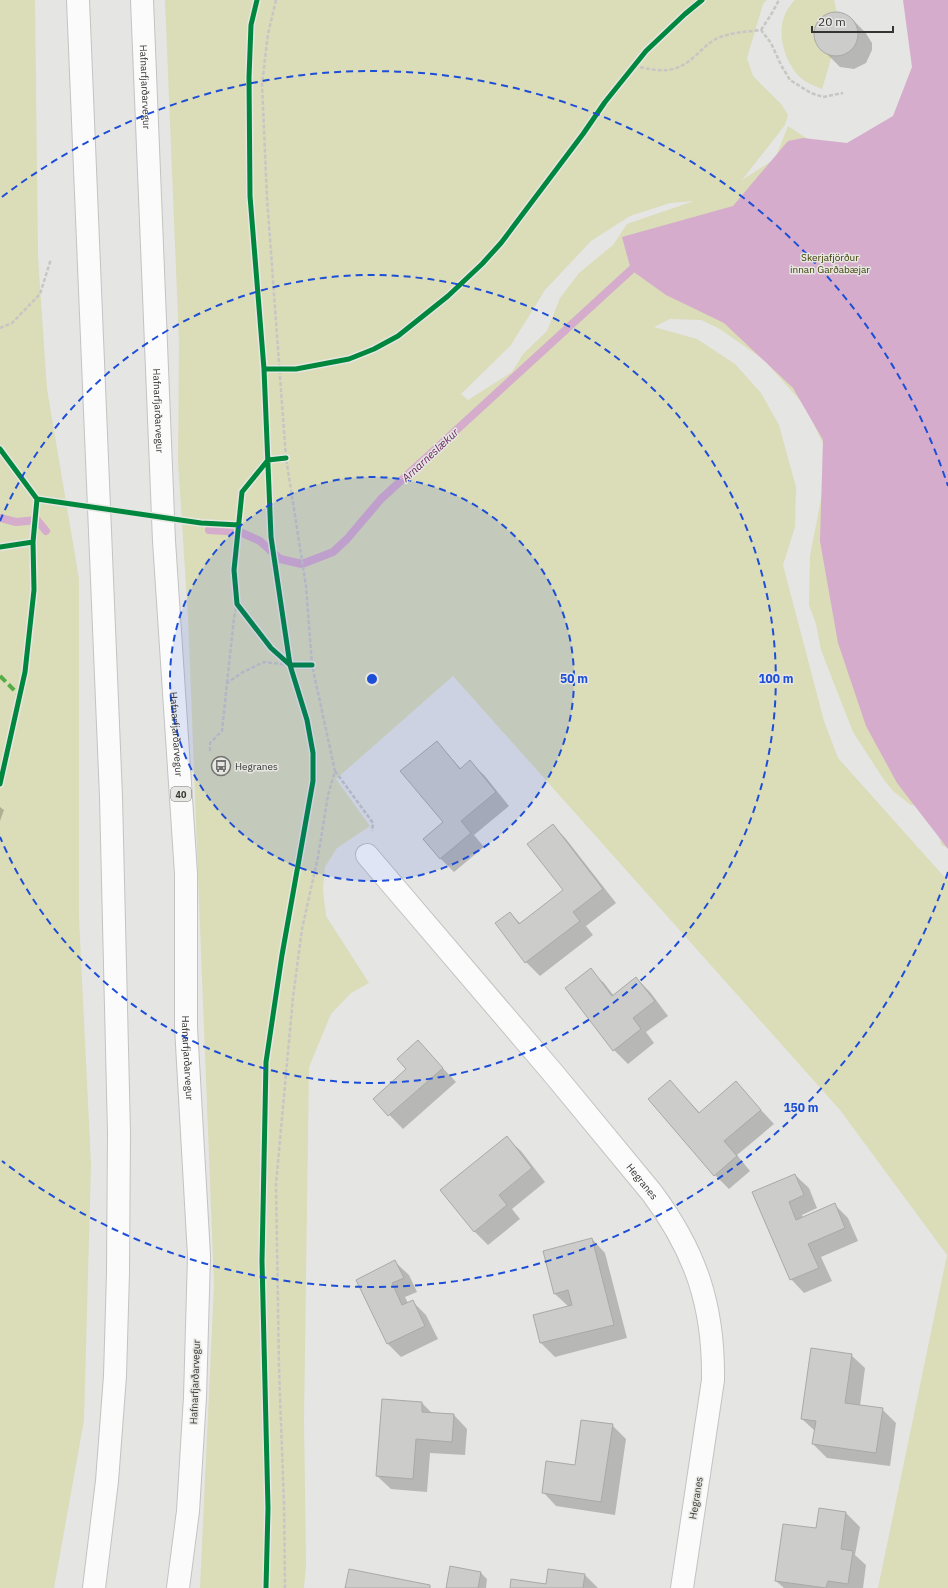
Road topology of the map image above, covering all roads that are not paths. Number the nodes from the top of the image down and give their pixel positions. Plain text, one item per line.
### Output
1 (78, 0) edge
2 (142, 0) edge
3 (367, 855) road end
4 (94, 1588) edge
5 (178, 1588) edge
6 (682, 1588) edge

1 - 4 main road
2 - 5 main road, Hafnarfjarðarvegur / 40
3 - 6 main road, Hegranes

